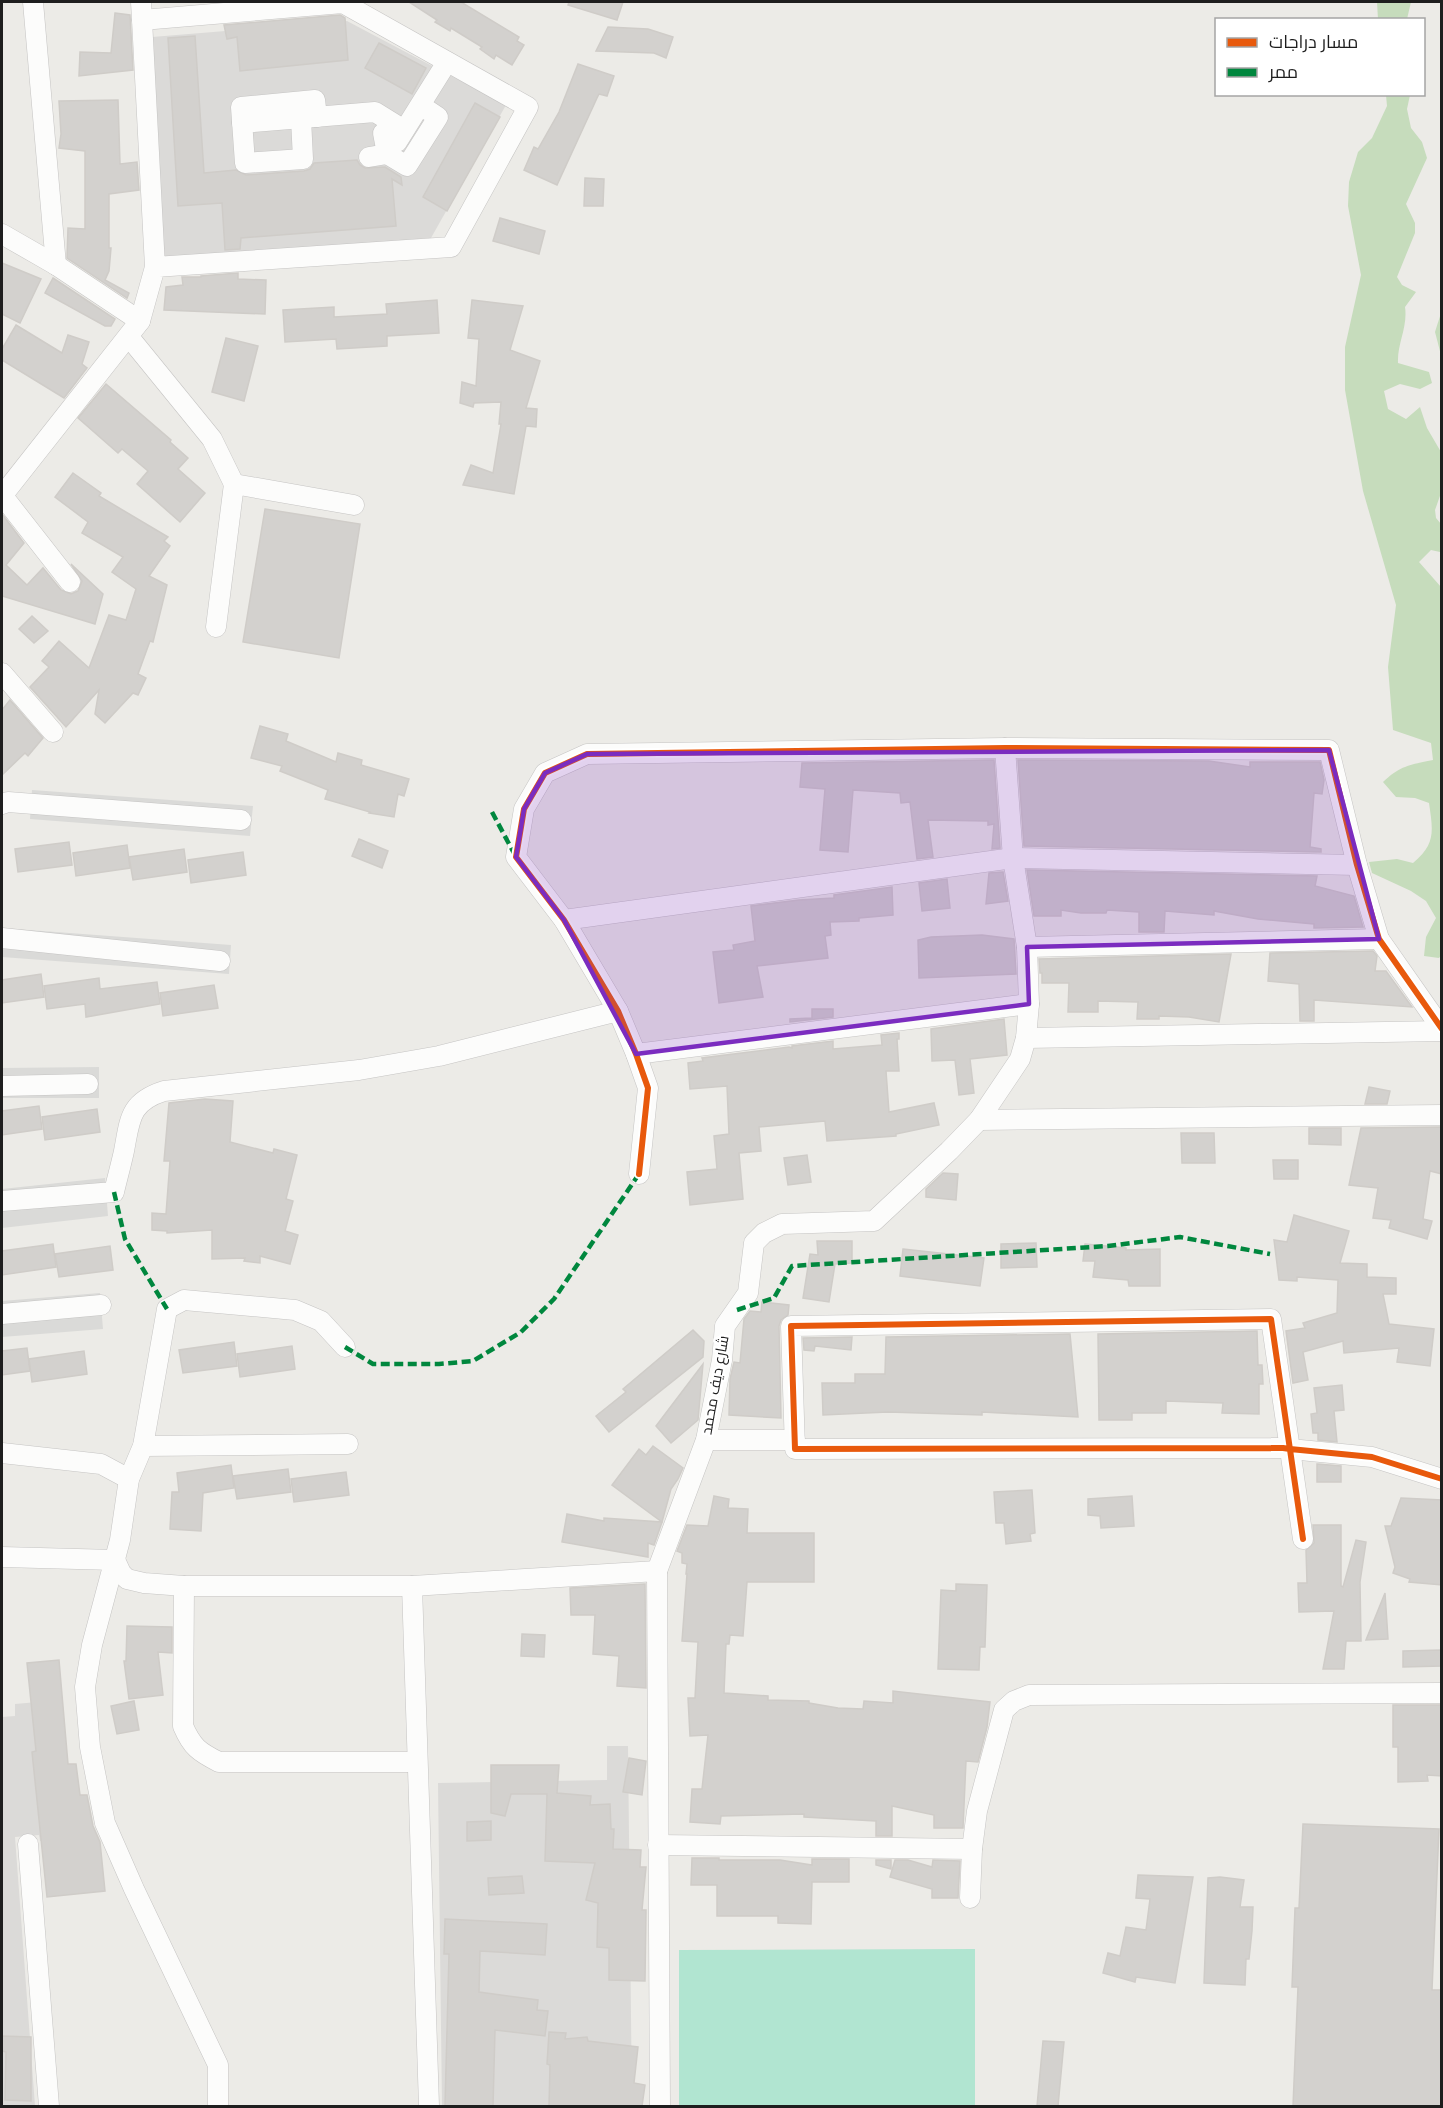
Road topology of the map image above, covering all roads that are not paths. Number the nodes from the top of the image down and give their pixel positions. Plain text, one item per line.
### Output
1 (33, 2) edge
2 (343, 2) edge
3 (142, 11) edge
4 (447, 62) junction
5 (420, 105) junction
6 (309, 118) junction
7 (404, 130) junction
8 (2, 234) edge
9 (56, 265) junction
10 (155, 267) junction
11 (135, 329) junction
12 (234, 484) junction
13 (2, 495) edge
14 (354, 506) dead end
15 (70, 582) dead end
16 (216, 627) dead end
17 (2, 673) edge
18 (53, 732) dead end
19 (1005, 748) junction
20 (2, 804) edge
21 (241, 820) dead end
22 (1013, 858) junction
23 (1358, 866) junction
24 (564, 920) junction
25 (2, 938) edge
26 (1379, 939) junction
27 (1027, 947) junction
28 (220, 961) dead end
29 (1029, 1004) junction
30 (618, 1011) junction
31 (1442, 1030) edge
32 (1026, 1038) junction
33 (636, 1054) junction
34 (88, 1084) dead end
35 (2, 1086) edge
36 (1442, 1115) edge
37 (979, 1120) junction
38 (639, 1174) dead end
39 (2, 1201) edge
40 (101, 1305) dead end
41 (2, 1314) edge
42 (345, 1347) dead end
43 (706, 1440) junction
44 (795, 1440) junction
45 (348, 1444) dead end
46 (143, 1446) junction
47 (1290, 1449) junction
48 (2, 1453) edge
49 (129, 1479) junction
50 (1442, 1479) edge
51 (1303, 1539) dead end
52 (2, 1557) edge
53 (115, 1560) junction
54 (657, 1570) junction
55 (144, 1583) junction
56 (184, 1586) junction
57 (412, 1586) junction
58 (96, 1631) junction
59 (1442, 1693) edge
60 (417, 1762) junction
61 (28, 1844) dead end
62 (658, 1845) junction
63 (972, 1849) junction
64 (970, 1898) dead end
65 (49, 2106) edge
66 (218, 2106) edge
67 (429, 2106) edge
68 (660, 2106) edge

1 - 9 street
2 - 3 street
2 - 4 street
3 - 10 street
4 - 5 street
4 - 10 street
5 - 7 street
5 - 7 street
6 - 6 street
6 - 7 street
8 - 9 street
9 - 11 street
10 - 11 street
11 - 12 street
11 - 13 street
12 - 14 street
12 - 16 street
13 - 15 street
17 - 18 street
19 - 22 street, شارع ديف محمد
19 - 23 street
19 - 24 street
20 - 21 street
22 - 23 street
22 - 24 street
22 - 27 street, شارع ديف محمد
23 - 26 street
24 - 30 street
25 - 28 street
26 - 27 street
26 - 31 street
27 - 29 street, شارع ديف محمد
29 - 32 street, شارع ديف محمد
29 - 33 street
30 - 33 street
30 - 39 street
31 - 32 street
32 - 37 street, شارع ديف محمد
33 - 38 street
34 - 35 street
36 - 37 street
37 - 43 street, شارع ديف محمد
40 - 41 street
42 - 46 street
43 - 44 street
43 - 54 street, شارع ديف محمد
44 - 47 street
44 - 47 street
45 - 46 street
46 - 49 street
47 - 50 street
47 - 51 street
48 - 49 street
49 - 53 street
52 - 53 street
53 - 55 street
53 - 58 street
54 - 57 street
54 - 62 street
55 - 56 street
55 - 58 street
56 - 57 street
56 - 60 street
57 - 60 street
58 - 66 street
59 - 63 street
60 - 67 street
61 - 65 street
62 - 63 street
62 - 68 street
63 - 64 street

